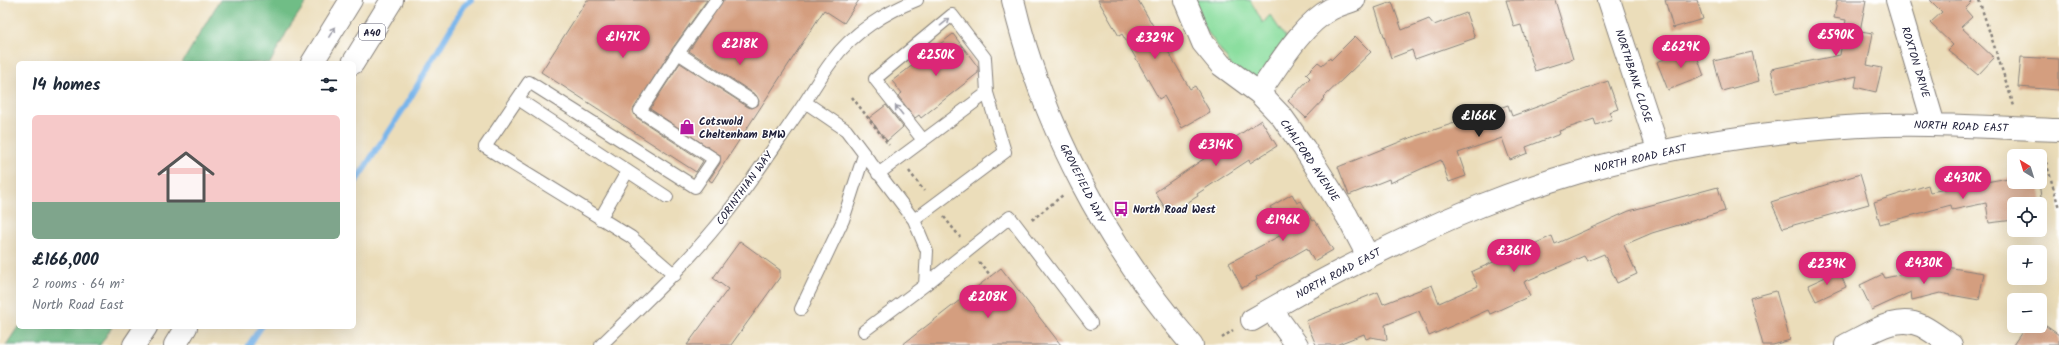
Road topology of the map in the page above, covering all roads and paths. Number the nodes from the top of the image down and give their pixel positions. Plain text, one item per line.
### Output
1 (351, 0) edge
2 (392, 0) edge
3 (716, 0) edge
4 (917, 0) edge
5 (1013, 0) edge
6 (1185, 0) edge
7 (1354, 0) edge
8 (1609, 0) edge
9 (1897, 0) edge
10 (1979, 0) edge
11 (903, 3) edge
12 (678, 53) junction
13 (313, 61) edge
14 (354, 61) edge
15 (987, 93) junction
16 (1259, 93) junction
17 (852, 98) dead end
18 (518, 99) junction
19 (752, 101) dead end
20 (805, 102) junction
21 (1934, 124) junction
22 (2029, 129) junction
23 (2059, 130) edge
24 (923, 140) junction
25 (1658, 152) junction
26 (864, 155) junction
27 (899, 159) junction
28 (627, 172) junction
29 (878, 174) junction
30 (667, 197) dead end
31 (1054, 203) dead end
32 (934, 204) junction
33 (2059, 208) edge
34 (1044, 210) dead end
35 (600, 219) junction
36 (914, 220) junction
37 (969, 249) junction
38 (1368, 256) junction
39 (674, 275) junction
40 (925, 285) junction
41 (801, 309) dead end
42 (1272, 309) junction
43 (1252, 320) dead end
44 (1091, 323) dead end
45 (145, 329) edge
46 (185, 329) edge
47 (864, 331) dead end
48 (1182, 342) edge
49 (134, 345) edge
50 (175, 345) edge
51 (601, 345) edge
52 (1297, 345) edge
53 (1846, 345) edge
54 (1951, 345) edge

13 -> 1 main road
2 - 14 main road, A40
3 - 12 lane
4 - 11 lane, CORINTHIAN WAY
5 - 48 main road, GROVEFIELD WAY
6 - 16 main road, CHALFORD AVENUE
7 - 16 main road
8 - 25 main road, NORTHBANK CLOSE
9 - 21 main road, ROXTON DRIVE
10 - 22 path
11 - 20 lane, CORINTHIAN WAY
12 - 18 lane
12 - 19 lane
15 - 24 lane
24 -> 15 lane
15 - 32 lane
16 - 38 main road, CHALFORD AVENUE
17 - 27 path
18 - 28 lane
18 - 35 lane
20 - 26 lane
20 - 39 lane, CORINTHIAN WAY
21 - 22 main road, NORTH ROAD EAST
21 - 25 main road, NORTH ROAD EAST
22 - 23 main road, NORTH ROAD EAST
22 - 33 path
24 - 27 lane
25 - 38 main road, NORTH ROAD EAST
26 - 29 lane
26 - 41 lane
27 - 29 lane
27 - 32 path
28 - 30 lane
28 - 35 lane
29 - 36 lane
31 - 34 path
32 - 36 lane
32 - 37 path
35 - 39 lane
36 - 40 lane
37 - 40 lane
37 - 44 lane
38 - 42 main road, NORTH ROAD EAST
39 - 51 lane, CORINTHIAN WAY
40 - 47 lane
42 - 43 main road, NORTH ROAD EAST
42 - 52 main road
45 - 49 main road
46 - 50 main road
53 - 54 main road

